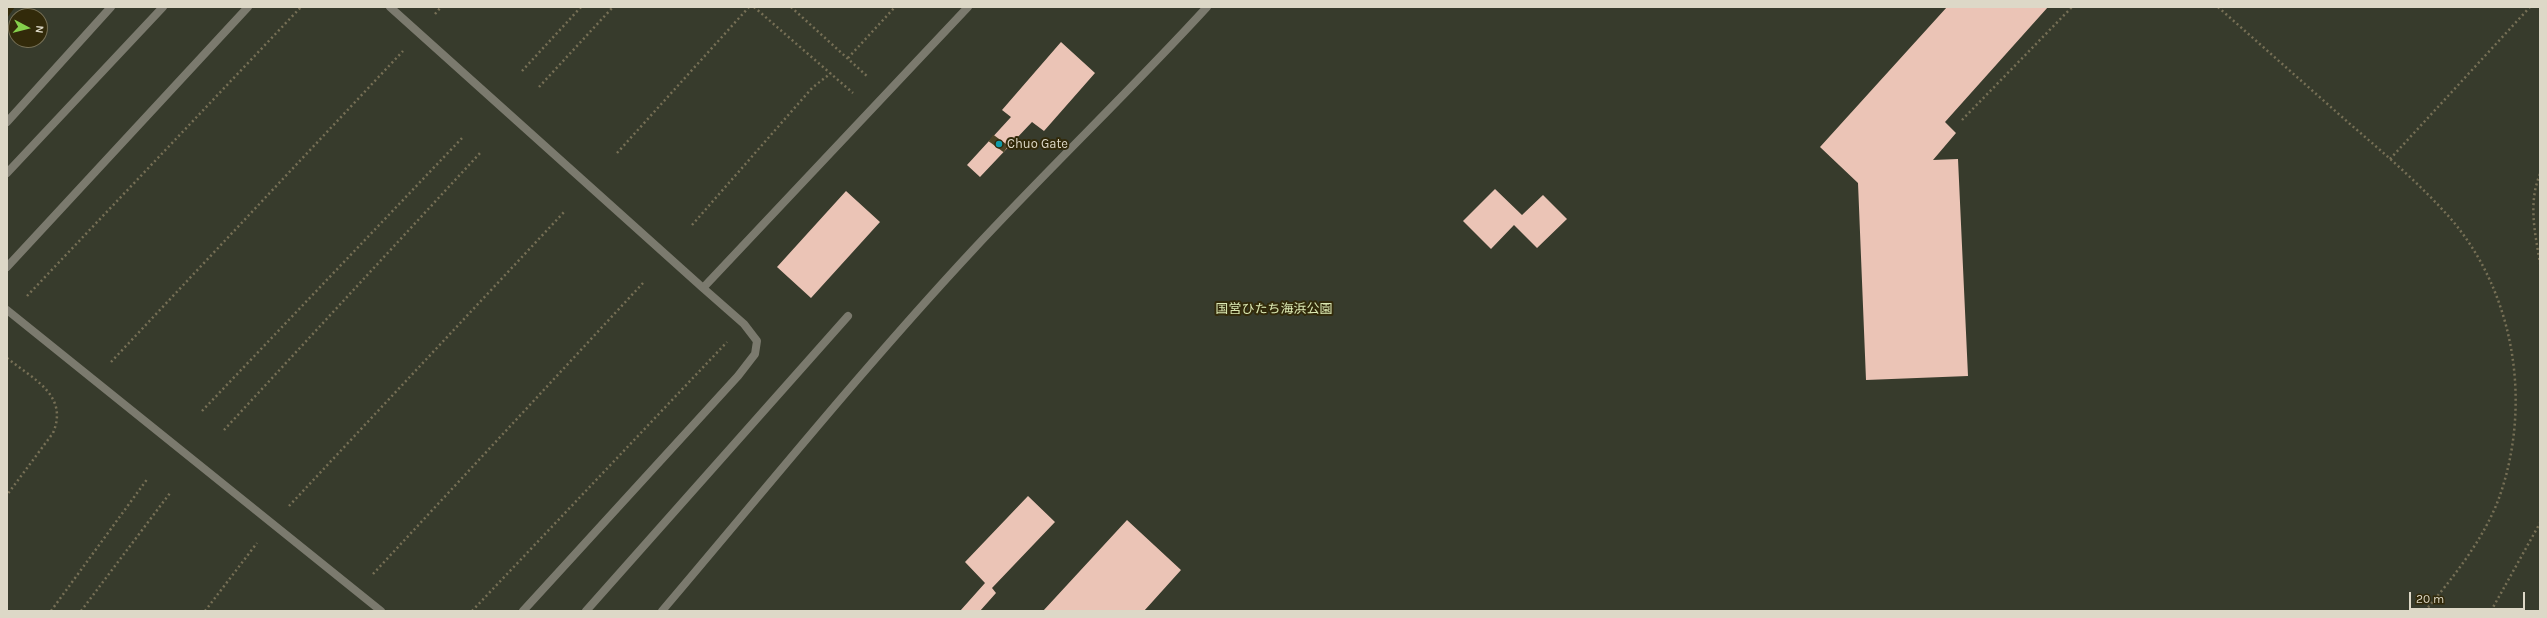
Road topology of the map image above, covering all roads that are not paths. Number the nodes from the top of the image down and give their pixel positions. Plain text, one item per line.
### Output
1 (111, 7) edge
2 (163, 7) edge
3 (248, 7) edge
4 (390, 7) edge
5 (968, 7) edge
6 (1208, 7) edge
7 (7, 122) edge
8 (7, 173) edge
9 (7, 267) edge
10 (703, 288) junction
11 (8, 311) edge
12 (848, 316) dead end
13 (381, 611) edge
14 (523, 611) edge
15 (586, 611) edge
16 (662, 611) edge

1 - 7 street
2 - 8 street
3 - 9 street
4 - 10 street
5 - 10 street
6 - 16 street
10 - 14 street
11 - 13 street
12 - 15 street

